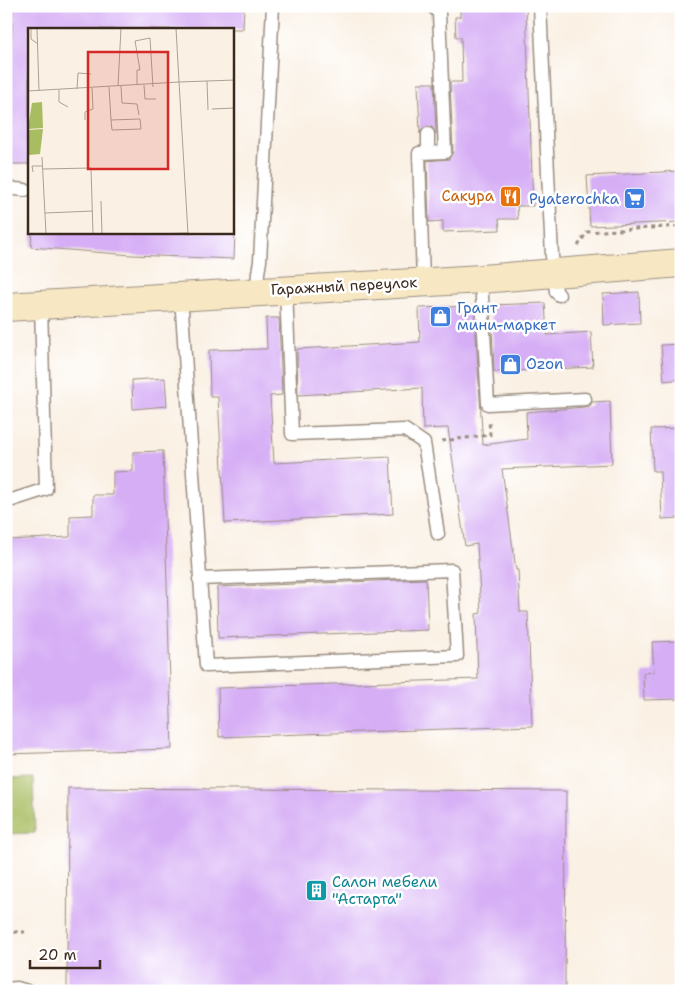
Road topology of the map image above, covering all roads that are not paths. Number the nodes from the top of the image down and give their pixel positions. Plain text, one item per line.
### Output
1 (273, 6) edge
2 (432, 6) edge
3 (540, 6) edge
4 (428, 134) dead end
5 (428, 153) junction
6 (6, 188) edge
7 (25, 190) dead end
8 (681, 259) edge
9 (681, 263) edge
10 (588, 270) junction
11 (555, 275) junction
12 (481, 279) junction
13 (424, 282) junction
14 (286, 290) junction
15 (257, 291) junction
16 (181, 296) junction
17 (41, 305) junction
18 (6, 307) edge
19 (585, 399) dead end
20 (6, 502) edge
21 (438, 534) dead end
22 (199, 579) junction
23 (6, 989) edge
24 (26, 991) edge

1 - 15 lane
2 - 5 lane
3 - 11 lane
4 - 5 lane
5 - 13 lane
6 - 7 lane
8 - 10 main road
9 - 10 main road, Гаражный переулок
10 - 11 main road, Гаражный переулок
11 - 12 main road, Гаражный переулок
12 - 13 main road, Гаражный переулок
12 - 19 lane
13 - 14 main road, Гаражный переулок
14 - 15 main road, Гаражный переулок
14 - 21 lane
15 - 16 main road, Гаражный переулок
16 - 17 main road, Гаражный переулок
16 - 22 lane
17 - 18 main road, Гаражный переулок
17 - 20 lane
22 - 22 lane
23 - 24 lane

